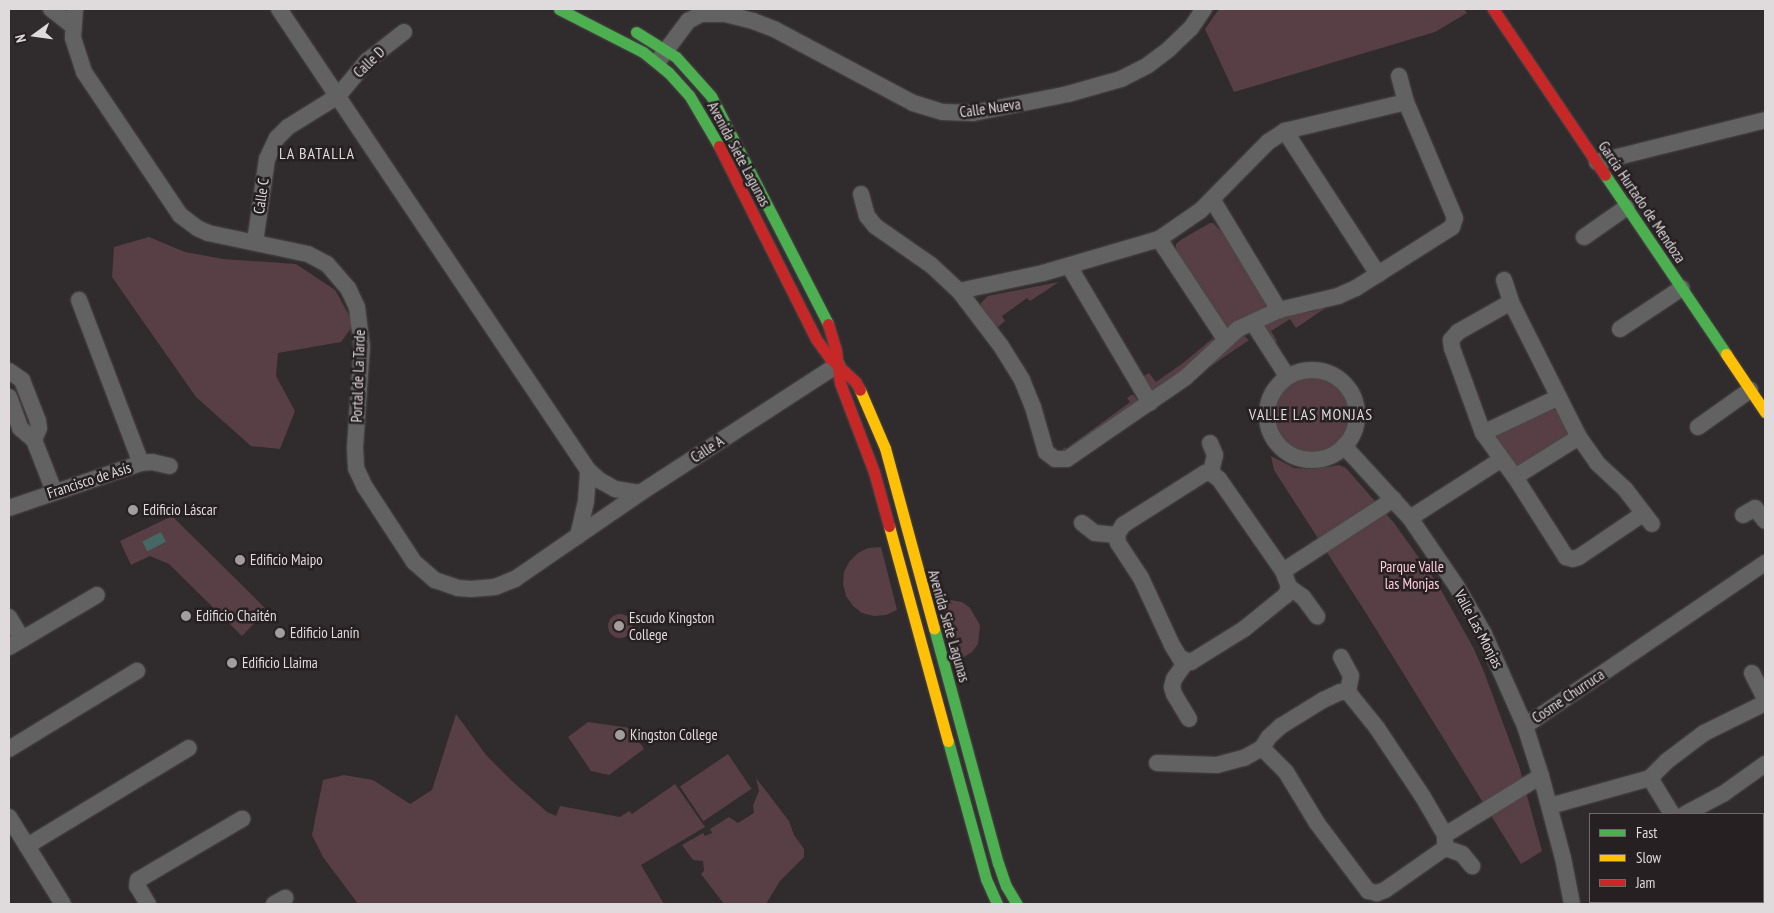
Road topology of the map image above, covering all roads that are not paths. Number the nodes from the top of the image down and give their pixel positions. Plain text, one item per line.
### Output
1 (51, 9) edge
2 (75, 9) edge
3 (279, 9) edge
4 (559, 9) edge
5 (1204, 9) edge
6 (1493, 9) edge
7 (622, 24) dead end
8 (73, 26) junction
9 (404, 32) dead end
10 (662, 56) junction
11 (1399, 76) dead end
12 (338, 96) junction
13 (1406, 102) junction
14 (1765, 120) edge
15 (1285, 131) junction
16 (1596, 162) junction
17 (861, 194) dead end
18 (1212, 199) junction
19 (1627, 207) junction
20 (1584, 237) dead end
21 (1159, 239) junction
22 (254, 242) junction
23 (1069, 266) junction
24 (1378, 274) junction
25 (1504, 280) dead end
26 (1682, 288) junction
27 (959, 291) junction
28 (79, 300) dead end
29 (1511, 302) junction
30 (1279, 310) junction
31 (1252, 323) junction
32 (1620, 329) dead end
33 (1225, 339) junction
34 (837, 365) junction
35 (9, 371) edge
36 (1287, 376) junction
37 (1750, 390) junction
38 (9, 397) edge
39 (1559, 397) junction
40 (1150, 403) junction
41 (1765, 412) edge
42 (1698, 427) dead end
43 (1483, 433) junction
44 (1578, 437) junction
45 (34, 440) junction
46 (1210, 443) dead end
47 (1344, 446) junction
48 (1502, 459) junction
49 (141, 463) junction
50 (170, 466) dead end
51 (588, 470) junction
52 (1211, 474) junction
53 (1515, 477) junction
54 (54, 491) junction
55 (640, 493) junction
56 (1394, 499) junction
57 (9, 508) edge
58 (1743, 514) dead end
59 (1410, 518) junction
60 (1765, 521) edge
61 (1082, 523) dead end
62 (1117, 535) junction
63 (578, 536) junction
64 (1765, 563) edge
65 (1283, 571) junction
66 (1290, 587) junction
67 (96, 595) dead end
68 (1317, 616) dead end
69 (9, 617) edge
70 (15, 643) edge
71 (1341, 657) dead end
72 (1187, 661) junction
73 (138, 671) dead end
74 (1752, 673) dead end
75 (1348, 692) junction
76 (1765, 699) edge
77 (1765, 703) edge
78 (1189, 718) dead end
79 (1525, 726) junction
80 (190, 748) dead end
81 (1262, 748) junction
82 (9, 749) edge
83 (1157, 763) dead end
84 (1765, 764) edge
85 (1541, 776) junction
86 (1650, 778) junction
87 (1550, 806) junction
88 (1671, 813) edge
89 (1687, 813) edge
90 (9, 817) edge
91 (242, 818) dead end
92 (1445, 841) junction
93 (27, 846) junction
94 (1472, 866) dead end
95 (1371, 899) edge
96 (62, 904) edge
97 (148, 904) edge
98 (997, 904) edge
99 (1017, 904) edge
100 (1572, 904) edge

1 - 8 street
2 - 8 street, Portal de La Tarde
3 - 12 street
4 - 10 street, Avenida Siete Lagunas
5 - 10 street, Calle Nueva
6 - 16 street, García Hurtado de Mendoza
7 - 10 street, Avenida Siete Lagunas
8 - 22 street, Portal de La Tarde
9 - 12 street, Calle D
10 - 34 street, Avenida Siete Lagunas
10 - 34 street, Avenida Siete Lagunas
11 - 13 street
12 - 22 street, Calle C
12 - 51 street
13 - 15 street
13 - 24 street
14 - 16 street
15 - 18 street
15 - 24 street
16 - 19 street, García Hurtado de Mendoza
17 - 27 street
18 - 21 street
18 - 30 street
19 - 20 street
19 - 26 street, García Hurtado de Mendoza
21 - 23 street
21 - 33 street
22 - 63 street, Portal de La Tarde
23 - 27 street
23 - 40 street
24 - 30 street
25 - 29 street
26 - 32 street
26 - 37 street, García Hurtado de Mendoza
27 - 40 street
28 - 49 street
29 - 39 street
29 - 43 street
30 - 31 street
31 - 33 street
31 - 36 street
33 - 40 street
34 - 55 street, Calle A
34 - 98 street, Avenida Siete Lagunas
34 - 99 street, Avenida Siete Lagunas
35 - 45 street
36 - 47 street
36 - 47 street
37 - 41 street, García Hurtado de Mendoza
37 - 42 street
38 - 45 street
39 - 43 street
39 - 44 street
43 - 48 street
44 - 53 street
44 - 53 street
45 - 54 street
46 - 52 street
47 - 56 street, Valle Las Monjas
48 - 53 street
48 - 59 street
49 - 50 street, Francisco de Asís
49 - 54 street, Francisco de Asís
51 - 55 street
51 - 63 street
52 - 62 street
52 - 65 street
54 - 57 street, Francisco de Asís
55 - 63 street, Calle A
56 - 59 street, Valle Las Monjas
56 - 65 street
58 - 60 street
59 - 79 street, Valle Las Monjas
61 - 62 street
62 - 72 street
64 - 79 street, Cosme Churruca
65 - 66 street
66 - 68 street
66 - 72 street
67 - 70 street
69 - 70 street
71 - 75 street
72 - 78 street
73 - 82 street
74 - 76 street
75 - 81 street
75 - 92 street
77 - 86 street
79 - 85 street, Cosme Churruca
80 - 93 street
81 - 83 street
81 - 95 street
84 - 89 street
85 - 87 street, Cosme Churruca
85 - 92 street
86 - 87 street
86 - 88 street
87 - 100 street, Cosme Churruca
90 - 93 street
91 - 97 street
92 - 94 street
92 - 95 street
93 - 96 street

